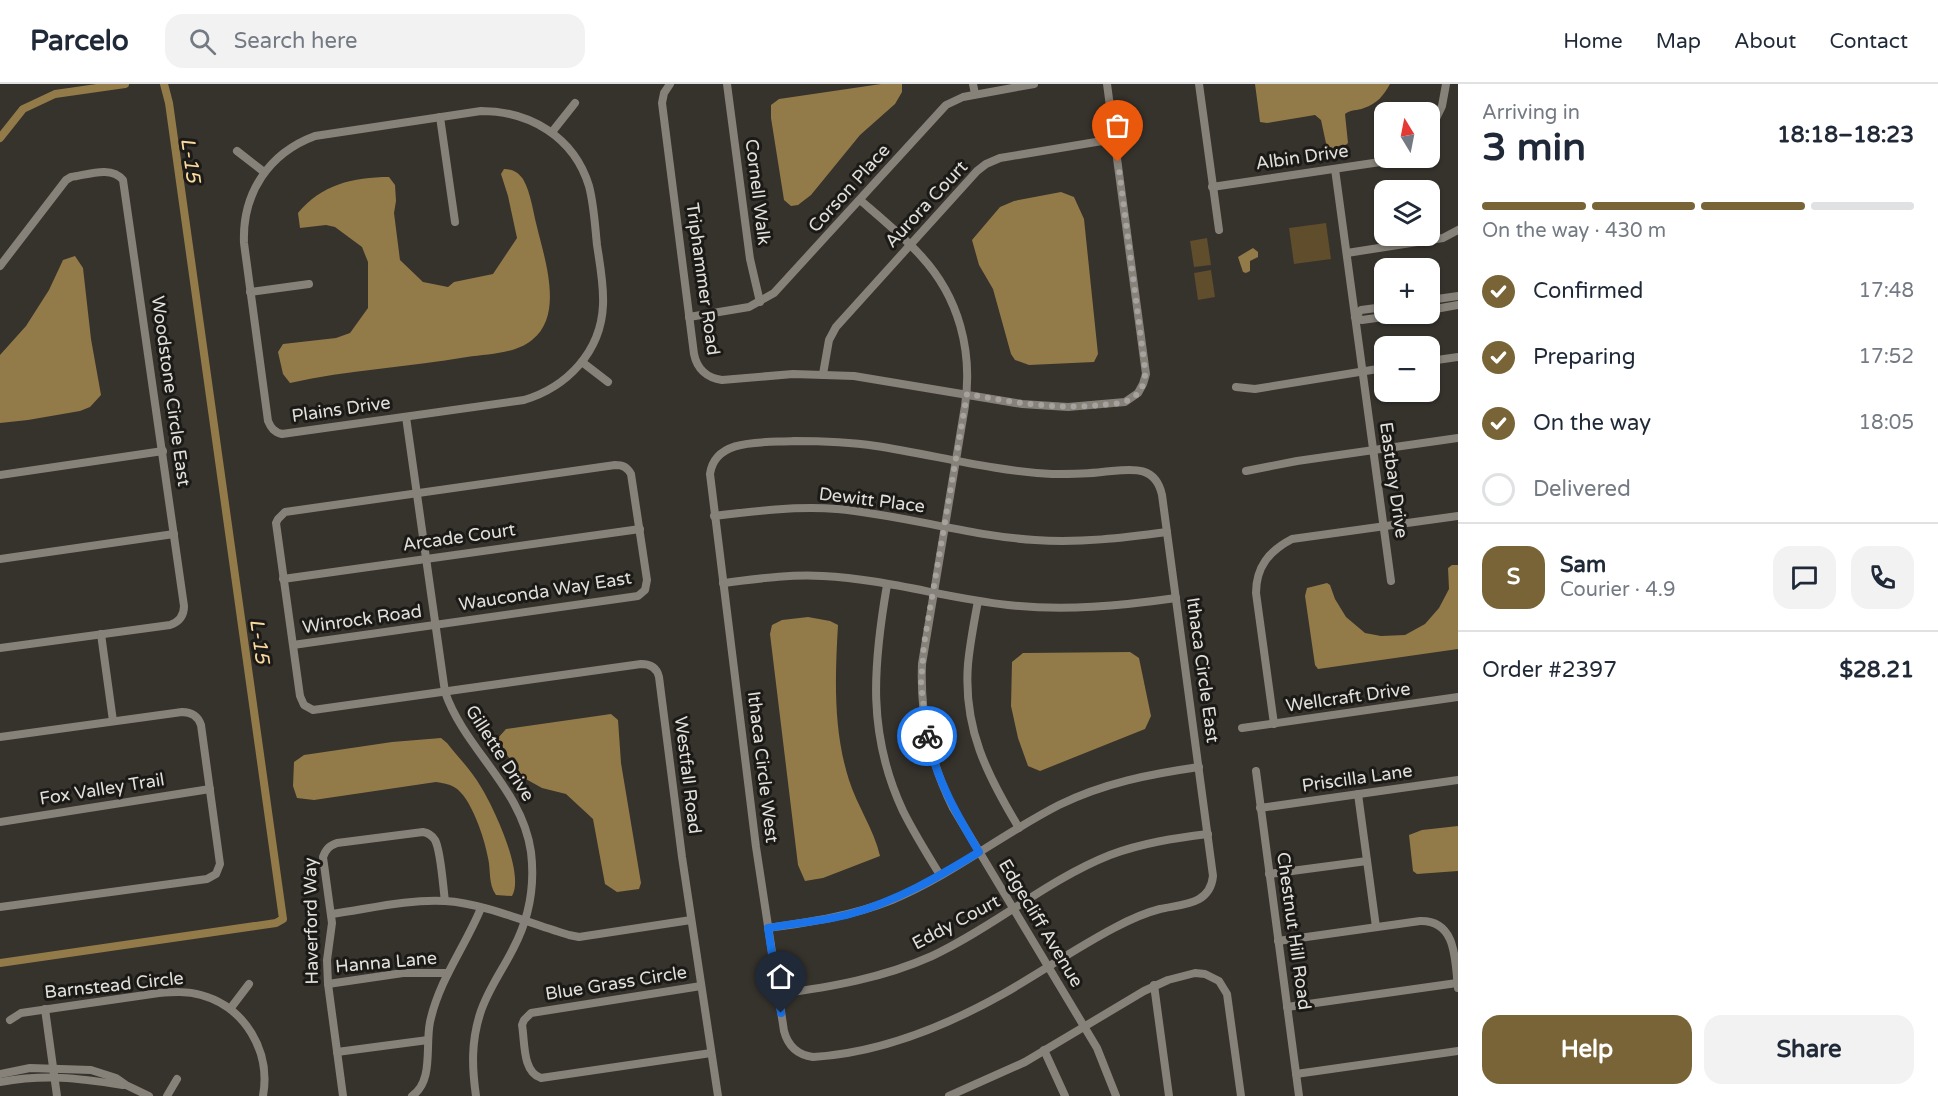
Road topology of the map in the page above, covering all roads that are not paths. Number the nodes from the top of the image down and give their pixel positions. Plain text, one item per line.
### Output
1 (670, 84) edge
2 (728, 84) edge
3 (974, 84) edge
4 (1034, 84) edge
5 (1107, 84) edge
6 (1199, 84) edge
7 (1446, 84) edge
8 (975, 94) junction
9 (575, 103) dead end
10 (1440, 110) edge
11 (440, 117) junction
12 (552, 132) junction
13 (1114, 139) junction
14 (237, 151) dead end
15 (1374, 163) edge
16 (1335, 169) junction
17 (264, 172) junction
18 (1212, 187) junction
19 (860, 200) junction
20 (455, 222) dead end
21 (1219, 230) dead end
22 (1458, 230) edge
23 (910, 245) junction
24 (1347, 253) junction
25 (0, 266) edge
26 (309, 284) dead end
27 (250, 292) junction
28 (1458, 296) edge
29 (1440, 299) edge
30 (760, 302) junction
31 (1458, 305) edge
32 (1374, 308) edge
33 (1440, 308) edge
34 (689, 317) junction
35 (1355, 317) junction
36 (1374, 318) edge
37 (1458, 357) edge
38 (1440, 360) edge
39 (582, 362) junction
40 (1374, 370) edge
41 (1363, 372) junction
42 (823, 374) junction
43 (608, 382) dead end
44 (1236, 387) dead end
45 (967, 394) junction
46 (406, 417) junction
47 (1458, 438) edge
48 (1373, 449) junction
49 (163, 451) junction
50 (956, 460) junction
51 (1246, 471) dead end
52 (0, 475) edge
53 (416, 492) junction
54 (714, 516) junction
55 (1458, 516) edge
56 (944, 526) junction
57 (1383, 526) junction
58 (640, 529) junction
59 (1167, 532) junction
60 (174, 534) junction
61 (0, 559) edge
62 (426, 559) junction
63 (284, 579) junction
64 (1391, 581) dead end
65 (723, 583) junction
66 (887, 585) junction
67 (933, 593) junction
68 (1176, 598) junction
69 (978, 601) junction
70 (435, 625) junction
71 (101, 634) junction
72 (293, 645) junction
73 (0, 648) edge
74 (445, 692) junction
75 (1458, 697) edge
76 (113, 721) junction
77 (1274, 724) junction
78 (1242, 728) dead end
79 (0, 737) edge
80 (1199, 767) junction
81 (1256, 771) dead end
82 (1458, 780) edge
83 (210, 789) junction
84 (1358, 794) junction
85 (1260, 808) junction
86 (0, 822) edge
87 (1019, 828) junction
88 (1208, 834) junction
89 (979, 852) junction
90 (1367, 861) junction
91 (1269, 874) junction
92 (940, 875) junction
93 (445, 901) junction
94 (0, 907) edge
95 (481, 908) junction
96 (1014, 909) junction
97 (331, 914) junction
98 (691, 920) junction
99 (525, 922) junction
100 (1376, 927) junction
101 (768, 928) junction
102 (1278, 941) junction
103 (1049, 967) junction
104 (447, 973) junction
105 (249, 984) dead end
106 (328, 984) junction
107 (1458, 985) edge
108 (1154, 986) junction
109 (701, 987) junction
110 (778, 994) junction
111 (1287, 1007) junction
112 (45, 1009) junction
113 (230, 1009) junction
114 (10, 1020) dead end
115 (1084, 1026) junction
116 (428, 1040) junction
117 (1044, 1050) junction
118 (1458, 1051) edge
119 (337, 1052) junction
120 (711, 1053) junction
121 (53, 1072) junction
122 (0, 1074) edge
123 (1296, 1074) junction
124 (177, 1079) dead end
125 (0, 1082) edge
126 (57, 1096) edge
127 (149, 1096) edge
128 (167, 1096) edge
129 (263, 1096) edge
130 (344, 1096) edge
131 (412, 1096) edge
132 (476, 1096) edge
133 (718, 1096) edge
134 (949, 1096) edge
135 (1065, 1096) edge
136 (1116, 1096) edge
137 (1168, 1096) edge
138 (1241, 1096) edge
139 (1299, 1096) edge

1 - 34 street, Triphammer Road
2 - 30 street, Cornell Walk
3 - 8 street
4 - 8 street, Corson Place
5 - 13 street, Triphammer Road
6 - 18 street
7 - 10 street
8 - 19 street, Corson Place
9 - 12 street
11 - 12 street, Plains Drive
11 - 17 street, Plains Drive
11 - 20 street
12 - 39 street, Plains Drive
13 - 23 street, Aurora Court
13 - 45 street, Triphammer Road
14 - 17 street
15 - 16 street, Albin Drive
16 - 18 street, Albin Drive
16 - 24 street, Eastbay Drive
17 - 27 street, Plains Drive
18 - 21 street
19 - 23 street, Edgecliff Avenue
19 - 30 street, Corson Place
22 - 24 street
23 - 42 street, Aurora Court
23 - 45 street, Edgecliff Avenue
24 - 35 street, Eastbay Drive
25 - 49 street, Woodstone Circle East
26 - 27 street
27 - 46 street, Plains Drive
28 - 29 street
30 - 34 street, Corson Place
31 - 33 street
32 - 35 street
34 - 42 street, Triphammer Road
35 - 36 street
35 - 41 street, Eastbay Drive
37 - 38 street
39 - 43 street
39 - 46 street, Plains Drive
40 - 41 street
41 - 44 street
41 - 48 street, Eastbay Drive
42 - 45 street, Triphammer Road
45 - 50 street, Edgecliff Avenue
46 - 53 street, Gillette Drive
47 - 48 street
48 - 51 street
48 - 57 street, Eastbay Drive
49 - 52 street
49 - 60 street, Woodstone Circle East
50 - 54 street, Ithaca Circle West
50 - 56 street, Edgecliff Avenue
50 - 59 street, Ithaca Circle East
53 - 58 street, Wauconda Way East
53 - 62 street, Gillette Drive
53 - 63 street, Wauconda Way East
54 - 56 street, Dewitt Place
54 - 65 street, Ithaca Circle West
55 - 57 street
56 - 59 street, Dewitt Place
56 - 67 street, Edgecliff Avenue
57 - 64 street, Eastbay Drive
57 - 77 street
58 - 62 street, Arcade Court
58 - 70 street, Wauconda Way East
59 - 68 street, Ithaca Circle East
60 - 61 street
60 - 71 street, Woodstone Circle East
62 - 63 street, Arcade Court
62 - 70 street, Gillette Drive
63 - 72 street, Wauconda Way East
65 - 66 street
65 - 101 street, Ithaca Circle West
66 - 67 street
66 - 92 street
67 - 69 street
67 - 89 street, Edgecliff Avenue
68 - 69 street
68 - 80 street, Ithaca Circle East
69 - 87 street
70 - 72 street, Winrock Road
70 - 74 street, Gillette Drive
71 - 73 street
71 - 76 street
72 - 74 street, Wauconda Way East
74 - 98 street, Westfall Road
74 - 99 street, Gillette Drive
75 - 77 street, Wellcraft Drive
76 - 79 street
76 - 83 street
77 - 78 street, Wellcraft Drive
80 - 87 street
80 - 88 street, Ithaca Circle East
81 - 85 street, Chestnut Hill Road
82 - 84 street, Priscilla Lane
83 - 86 street, Fox Valley Trail
83 - 94 street
84 - 85 street, Priscilla Lane
84 - 90 street
85 - 91 street, Chestnut Hill Road
87 - 89 street
88 - 96 street, Eddy Court
88 - 103 street, Ithaca Circle East
89 - 92 street
89 - 96 street, Edgecliff Avenue
90 - 91 street
90 - 100 street
91 - 102 street, Chestnut Hill Road
92 - 101 street
93 - 95 street
93 - 97 street
93 - 97 street, Haverford Way
95 - 99 street
95 - 104 street
96 - 103 street, Edgecliff Avenue
96 - 110 street, Eddy Court
97 - 106 street, Haverford Way
98 - 99 street
98 - 109 street, Westfall Road
99 - 132 street, Gillette Drive
100 - 102 street
100 - 107 street
101 - 110 street, Ithaca Circle West
102 - 111 street, Chestnut Hill Road
103 - 110 street, Ithaca Circle West
103 - 115 street, Edgecliff Avenue
104 - 106 street, Hanna Lane
104 - 116 street
105 - 113 street
106 - 119 street, Haverford Way
107 - 111 street
108 - 115 street
108 - 137 street
108 - 138 street
109 - 120 street, Westfall Road
109 - 120 street, Blue Grass Circle
111 - 123 street, Chestnut Hill Road
112 - 113 street, Barnstead Circle
112 - 114 street, Barnstead Circle
112 - 121 street
113 - 129 street, Barnstead Circle
115 - 117 street
115 - 136 street, Edgecliff Avenue
116 - 119 street
116 - 131 street
117 - 134 street
117 - 135 street
118 - 123 street
119 - 130 street, Haverford Way
120 - 133 street, Westfall Road
121 - 122 street
121 - 125 street
121 - 126 street
121 - 127 street
123 - 139 street, Chestnut Hill Road
124 - 128 street

